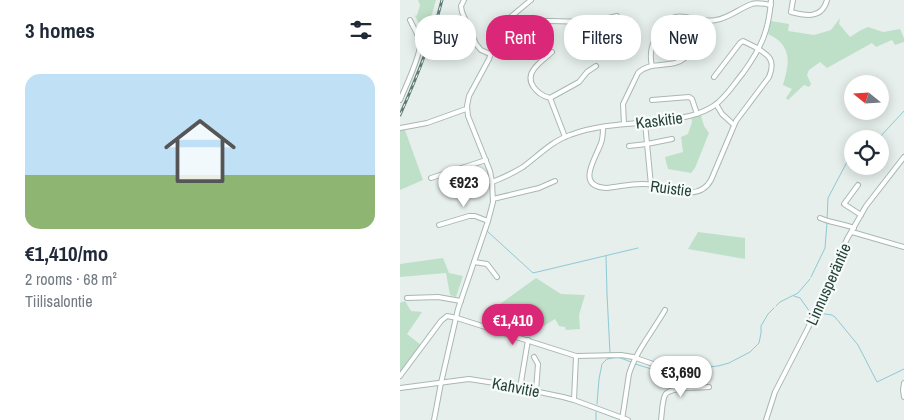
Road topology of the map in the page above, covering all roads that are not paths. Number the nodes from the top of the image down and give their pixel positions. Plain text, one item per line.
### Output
1 (464, 0) edge
2 (531, 0) edge
3 (793, 0) edge
4 (827, 0) edge
5 (771, 2) edge
6 (513, 15) edge
7 (410, 20) dead end
8 (716, 20) edge
9 (758, 49) junction
10 (486, 52) edge
11 (651, 53) edge
12 (487, 60) edge
13 (544, 60) edge
14 (683, 60) edge
15 (596, 66) dead end
16 (652, 66) junction
17 (714, 77) dead end
18 (550, 98) junction
19 (400, 100) edge
20 (652, 100) dead end
21 (716, 104) junction
22 (466, 110) junction
23 (697, 114) junction
24 (645, 123) junction
25 (624, 124) junction
26 (734, 125) junction
27 (603, 127) junction
28 (400, 128) edge
29 (565, 137) junction
30 (672, 139) dead end
31 (647, 144) junction
32 (629, 146) dead end
33 (903, 159) edge
34 (486, 160) junction
35 (431, 178) dead end
36 (492, 182) junction
37 (555, 182) dead end
38 (651, 185) junction
39 (858, 185) dead end
40 (494, 199) junction
41 (861, 216) junction
42 (820, 218) dead end
43 (488, 221) junction
44 (439, 225) dead end
45 (853, 230) junction
46 (904, 247) edge
47 (474, 262) junction
48 (496, 277) dead end
49 (407, 298) dead end
50 (461, 301) junction
51 (665, 310) dead end
52 (456, 318) junction
53 (528, 340) junction
54 (576, 356) junction
55 (534, 357) dead end
56 (635, 360) junction
57 (666, 362) dead end
58 (400, 376) edge
59 (441, 383) junction
60 (904, 383) edge
61 (709, 387) dead end
62 (400, 388) edge
63 (520, 388) junction
64 (536, 391) junction
65 (904, 397) edge
66 (574, 400) junction
67 (623, 419) edge
68 (434, 420) edge
69 (628, 420) edge
70 (661, 420) edge
71 (766, 420) edge

1 - 10 street
2 - 6 street
3 - 4 street
5 - 8 street
5 - 9 street, Kaskitie
7 - 19 street
9 - 17 street
9 - 21 street, Kaskitie
9 - 26 street, Ruistie
11 - 16 street
12 - 22 street
13 - 18 street
14 - 16 street
15 - 18 street
16 - 25 street
18 - 29 street
20 - 23 street
21 - 23 street, Kaskitie
21 - 26 street
22 - 28 street
22 - 34 street
23 - 24 street, Kaskitie
24 - 25 street, Kaskitie
24 - 31 street
25 - 27 street, Kaskitie
26 - 38 street, Ruistie
27 - 29 street, Kaskitie
27 - 38 street, Ruistie
29 - 36 street, Kaskitie
30 - 31 street
31 - 32 street
31 - 38 street
33 - 41 street, Linnusperäntie
34 - 35 street
34 - 36 street
36 - 40 street
37 - 40 street
39 - 41 street
40 - 43 street
41 - 45 street, Linnusperäntie
42 - 45 street
43 - 44 street
43 - 47 street
45 - 46 street
45 - 71 street, Linnusperäntie
47 - 48 street
47 - 50 street
49 - 50 street
50 - 52 street
51 - 56 street
52 - 53 street
52 - 58 street
52 - 59 street
53 - 54 street
53 - 63 street
54 - 56 street
54 - 66 street
55 - 64 street
56 - 57 street
56 - 67 street
59 - 62 street, Kahvitie
59 - 63 street, Kahvitie
59 - 68 street
60 - 65 street
61 - 70 street
63 - 64 street, Kahvitie
64 - 66 street, Kahvitie
66 - 67 street, Kahvitie
67 - 69 street, Kahvitie

